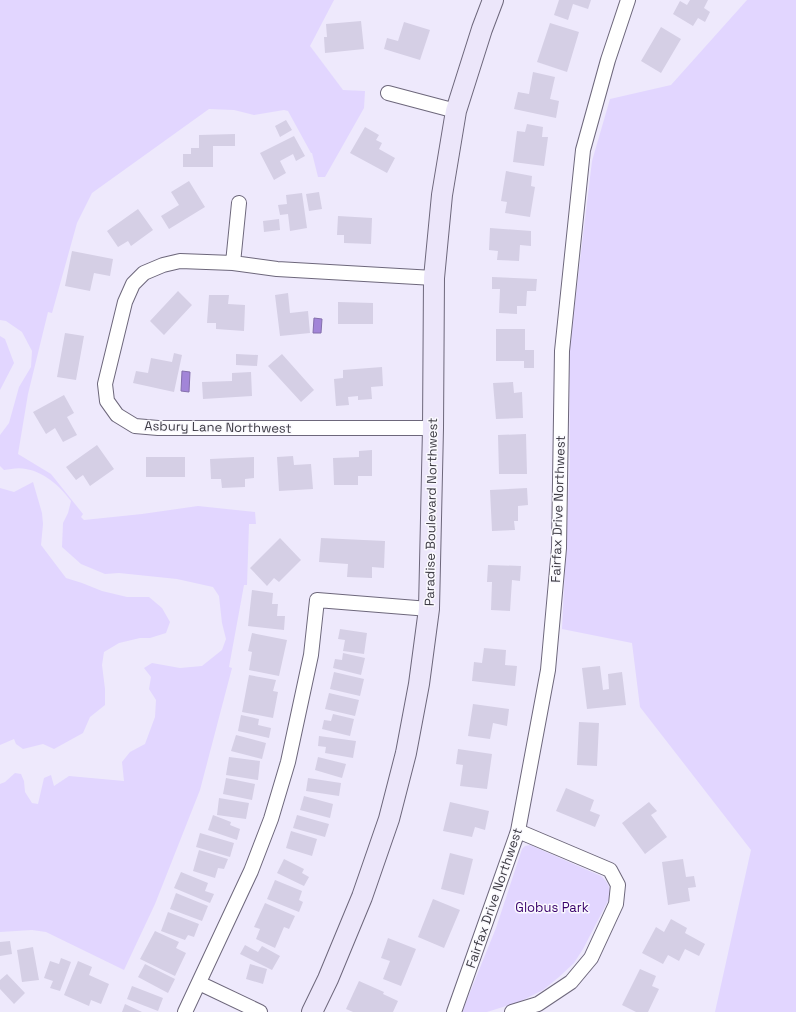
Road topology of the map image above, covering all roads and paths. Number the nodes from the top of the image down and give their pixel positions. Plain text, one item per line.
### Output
1 (493, 0) edge
2 (628, 0) edge
3 (388, 93) dead end
4 (456, 110) junction
5 (240, 203) dead end
6 (233, 263) junction
7 (434, 278) junction
8 (433, 428) junction
9 (429, 609) junction
10 (518, 831) junction
11 (199, 983) junction
12 (185, 1012) edge
13 (260, 1012) edge
14 (312, 1012) edge
15 (454, 1012) edge
16 (512, 1012) edge

1 - 4 street, Paradise Boulevard Northwest
2 - 10 street, Fairfax Drive Northwest
3 - 4 street
4 - 7 street, Paradise Boulevard Northwest
5 - 6 street
6 - 7 street, Asbury Lane Northwest
6 - 8 street, Asbury Lane Northwest
7 - 8 street, Paradise Boulevard Northwest
8 - 9 street, Paradise Boulevard Northwest
9 - 11 street
9 - 14 street, Paradise Boulevard Northwest
10 - 15 street, Fairfax Drive Northwest
10 - 16 street
11 - 12 street
11 - 13 street

